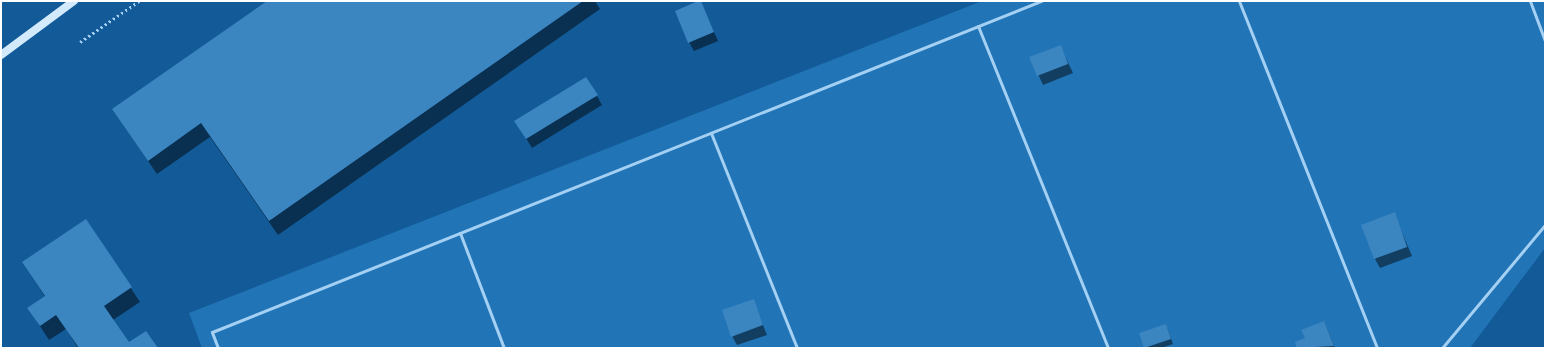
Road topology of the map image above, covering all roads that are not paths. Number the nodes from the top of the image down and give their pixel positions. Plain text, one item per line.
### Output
1 (74, 1) edge
2 (1041, 1) edge
3 (1239, 1) edge
4 (1530, 1) edge
5 (978, 26) junction
6 (1545, 41) edge
7 (1, 55) edge
8 (711, 133) junction
9 (1545, 225) edge
10 (460, 233) junction
11 (218, 348) edge
12 (504, 348) edge
13 (797, 348) edge
14 (1108, 348) edge
15 (1377, 348) edge
16 (1442, 348) edge

1 - 7 street
2 - 5 lane
3 - 15 lane
4 - 6 lane
5 - 8 lane
5 - 14 lane
8 - 10 lane
8 - 13 lane
9 - 16 lane
10 - 11 lane
10 - 12 lane

